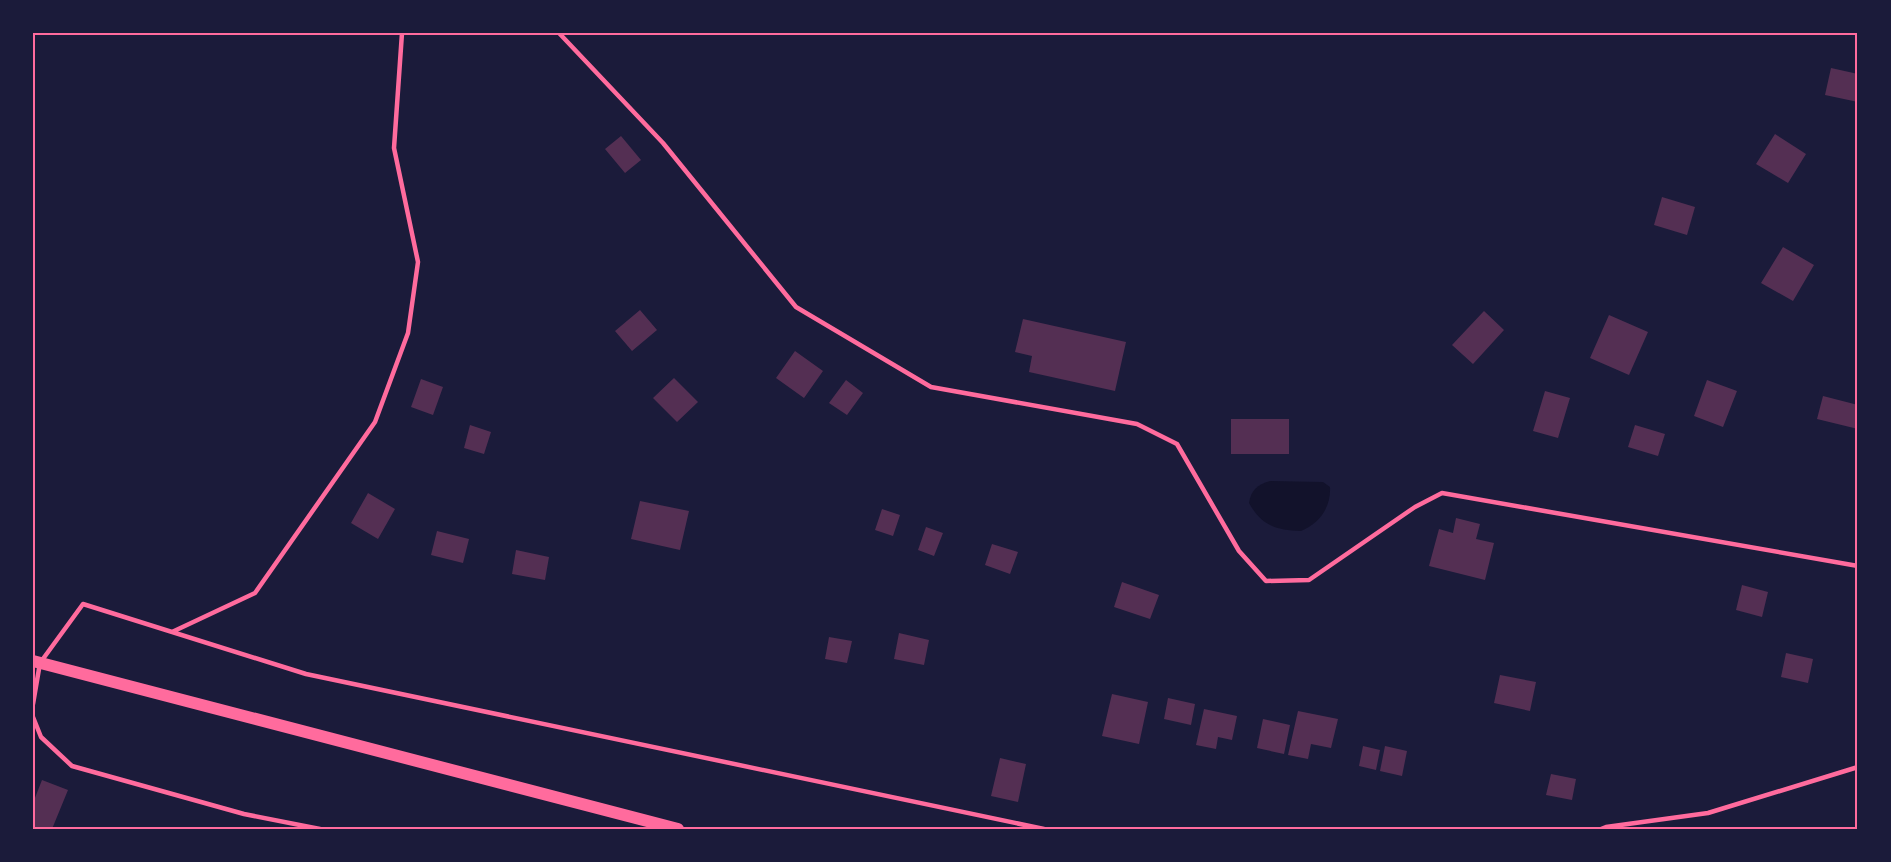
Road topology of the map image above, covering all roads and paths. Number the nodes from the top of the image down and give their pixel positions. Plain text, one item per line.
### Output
1 (402, 33) edge
2 (559, 33) edge
3 (1858, 566) edge
4 (172, 632) junction
5 (37, 662) edge
6 (33, 704) edge
7 (33, 717) edge
8 (1858, 767) edge
9 (320, 829) edge
10 (678, 829) edge
11 (1044, 829) edge
12 (1601, 829) edge

1 - 4 lane
2 - 3 lane
4 - 5 lane
4 - 11 lane
5 - 6 lane
5 - 10 main road
7 - 9 lane
8 - 12 lane

